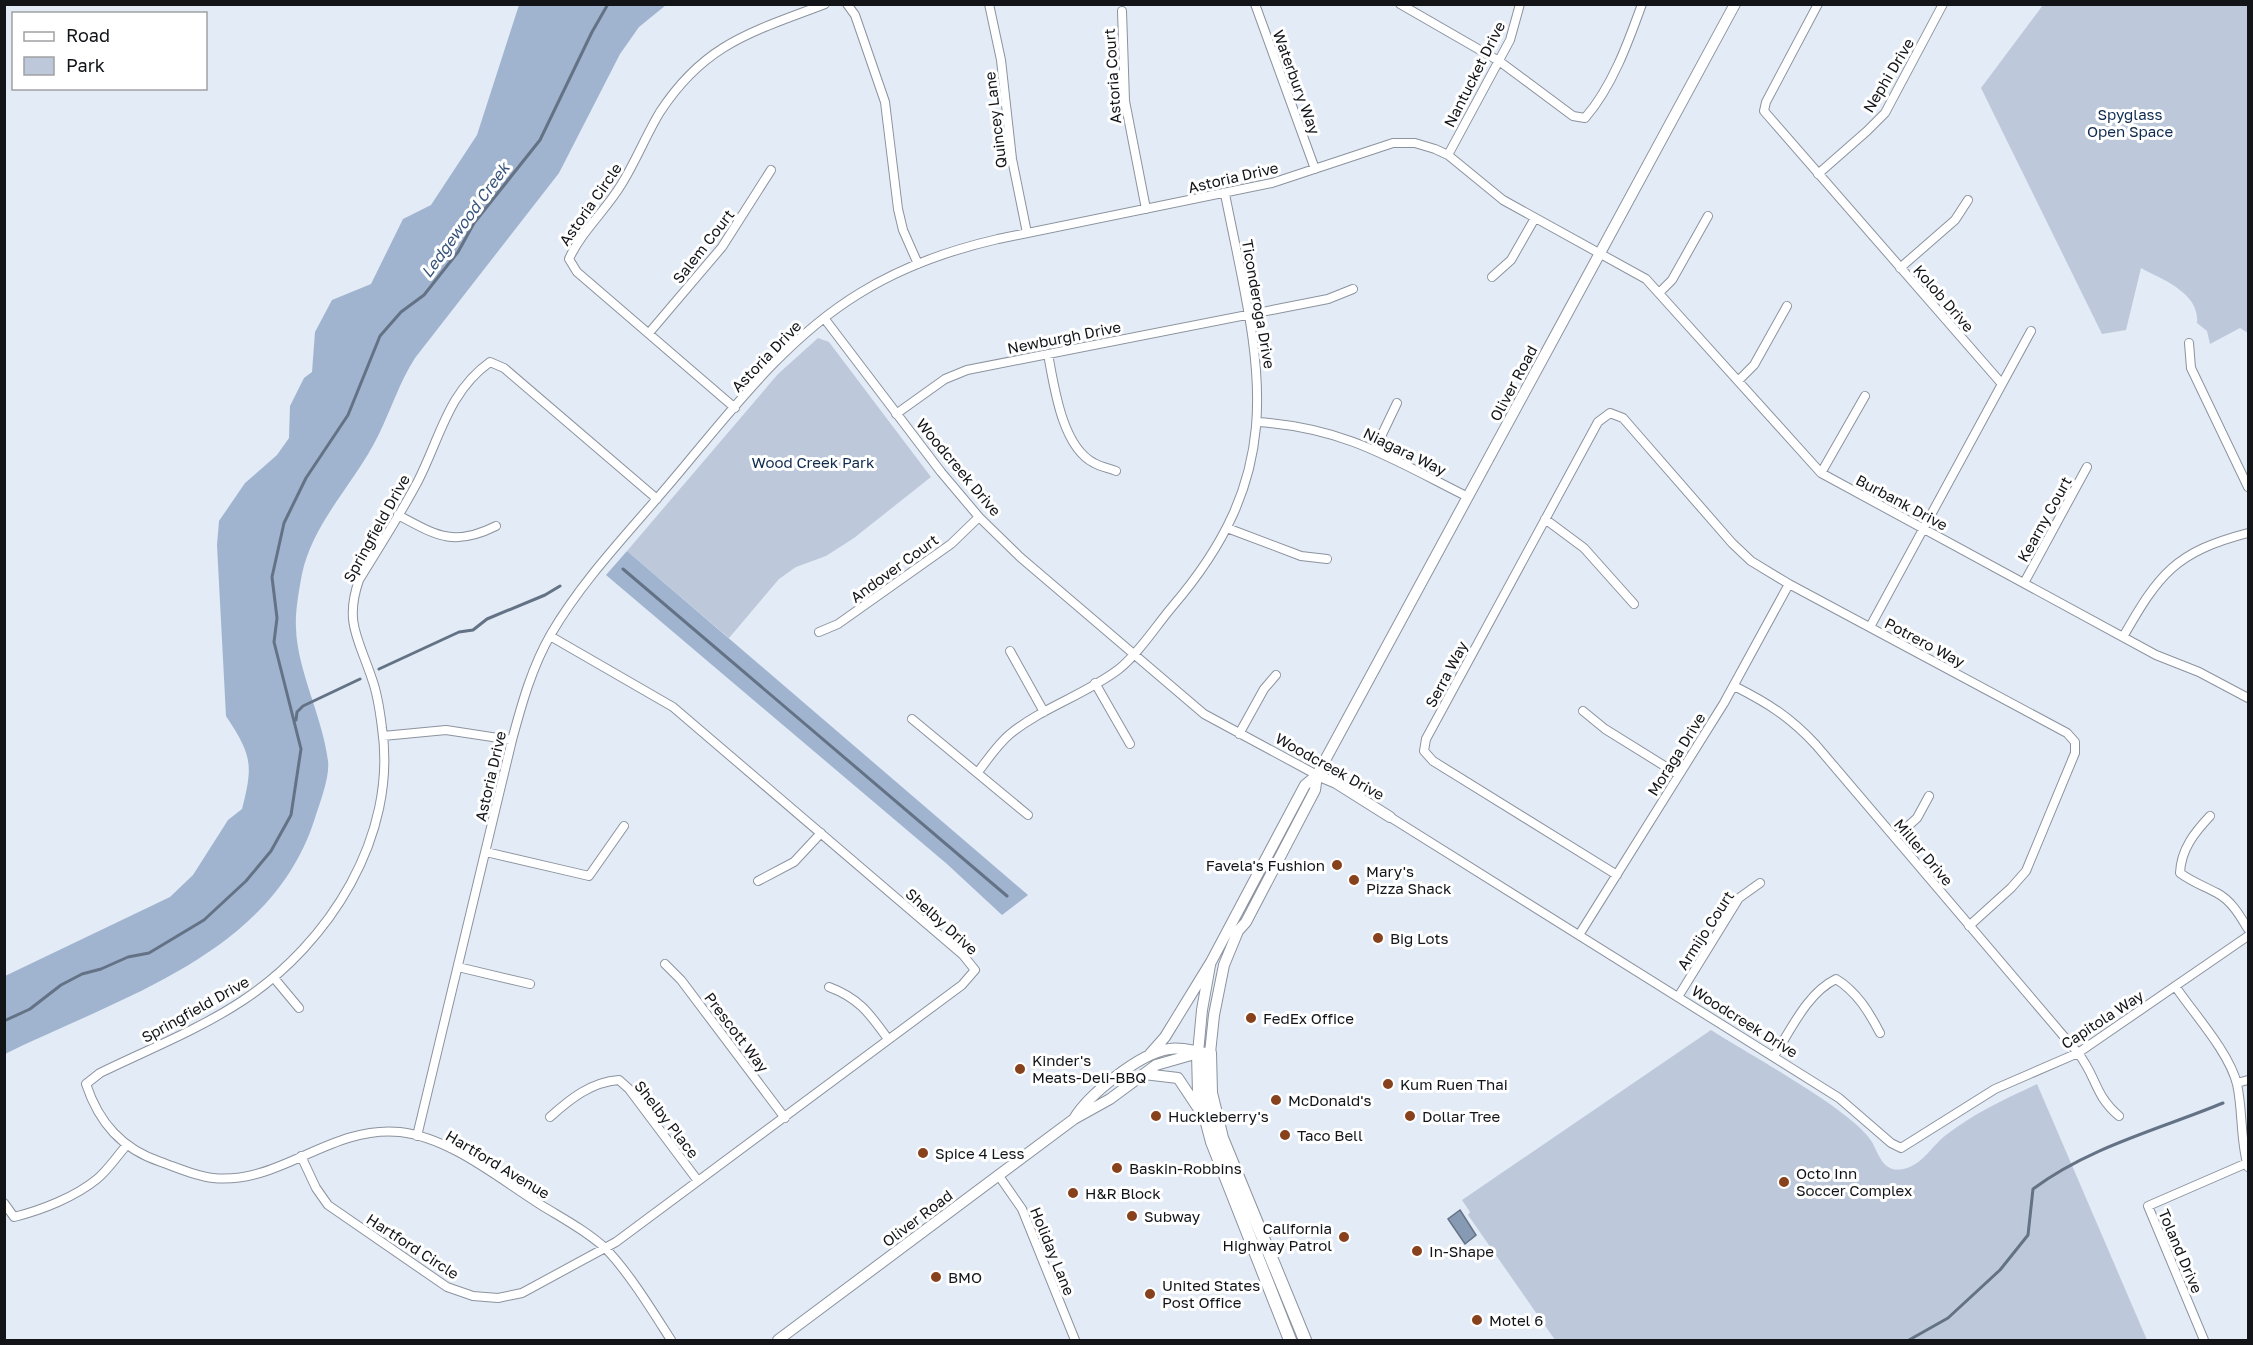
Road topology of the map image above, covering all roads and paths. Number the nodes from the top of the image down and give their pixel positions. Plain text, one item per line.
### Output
1 (825, 4) edge
2 (847, 4) edge
3 (989, 4) edge
4 (1255, 4) edge
5 (1400, 4) edge
6 (1520, 4) edge
7 (1642, 4) edge
8 (1735, 4) edge
9 (1818, 4) edge
10 (1943, 4) edge
11 (1122, 11) dead end
12 (1499, 61) junction
13 (1448, 155) junction
14 (1315, 169) junction
15 (771, 170) dead end
16 (1818, 174) junction
17 (1225, 194) junction
18 (1968, 200) dead end
19 (1146, 209) junction
20 (1708, 216) dead end
21 (1535, 218) junction
22 (1027, 233) junction
23 (1600, 253) junction
24 (918, 264) junction
25 (1900, 268) junction
26 (1492, 277) dead end
27 (1353, 289) dead end
28 (1660, 292) junction
29 (1787, 306) dead end
30 (1249, 314) junction
31 (824, 318) junction
32 (2031, 331) dead end
33 (649, 333) junction
34 (2189, 343) dead end
35 (1048, 354) junction
36 (1738, 381) junction
37 (2002, 384) junction
38 (1865, 396) dead end
39 (1397, 403) dead end
40 (735, 408) junction
41 (1610, 412) joint
42 (896, 414) junction
43 (1257, 422) junction
44 (1375, 449) junction
45 (2087, 467) dead end
46 (1116, 471) dead end
47 (1821, 473) junction
48 (2248, 487) edge
49 (1468, 497) junction
50 (657, 499) junction
51 (398, 515) junction
52 (979, 517) junction
53 (1545, 519) junction
54 (496, 526) dead end
55 (1227, 528) junction
56 (1923, 529) junction
57 (2248, 532) edge
58 (1327, 559) dead end
59 (2024, 583) junction
60 (1789, 584) junction
61 (1634, 604) dead end
62 (1870, 627) junction
63 (819, 633) dead end
64 (550, 636) junction
65 (2123, 638) junction
66 (1010, 651) dead end
67 (1132, 654) junction
68 (1276, 675) dead end
69 (1095, 683) junction
70 (1734, 686) junction
71 (2248, 698) edge
72 (1583, 711) dead end
73 (1044, 712) junction
74 (912, 719) dead end
75 (1239, 734) junction
76 (383, 735) junction
77 (512, 740) junction
78 (1130, 744) dead end
79 (978, 772) junction
80 (1317, 775) junction
81 (1679, 775) junction
82 (1929, 796) dead end
83 (1028, 815) dead end
84 (2211, 816) dead end
85 (1390, 817) joint
86 (624, 826) dead end
87 (821, 833) junction
88 (1895, 838) junction
89 (486, 852) junction
90 (1617, 875) junction
91 (758, 880) dead end
92 (1760, 883) dead end
93 (1969, 926) junction
94 (2248, 929) edge
95 (1579, 935) junction
96 (2248, 936) edge
97 (1211, 962) junction
98 (665, 964) dead end
99 (458, 967) junction
100 (274, 978) junction
101 (530, 984) dead end
102 (829, 987) dead end
103 (2175, 987) junction
104 (1678, 997) junction
105 (299, 1008) dead end
106 (1880, 1033) dead end
107 (888, 1039) junction
108 (1204, 1053) junction
109 (2078, 1053) junction
110 (1148, 1056) junction
111 (1774, 1056) junction
112 (1144, 1074) junction
113 (2248, 1080) edge
114 (2236, 1083) junction
115 (86, 1084) joint
116 (2119, 1116) dead end
117 (550, 1117) dead end
118 (1204, 1117) junction
119 (785, 1118) junction
120 (1074, 1119) junction
121 (417, 1136) junction
122 (126, 1146) junction
123 (1901, 1148) joint
124 (301, 1156) junction
125 (2248, 1165) edge
126 (999, 1176) junction
127 (698, 1181) junction
128 (4, 1203) edge
129 (605, 1249) junction
130 (671, 1341) edge
131 (778, 1341) edge
132 (1075, 1341) edge
133 (1290, 1341) edge
134 (1305, 1341) edge
135 (2204, 1341) edge

1 - 33 street, Astoria Circle
2 - 24 street
3 - 22 street, Quincey Lane
4 - 14 street, Waterbury Way
5 - 12 street
6 - 12 street, Nantucket Drive
7 - 12 street
8 - 23 street, Oliver Road
9 - 16 street, Kolob Drive
10 - 16 street, Nephi Drive
11 - 19 street, Astoria Court
12 - 13 street, Nantucket Drive
13 - 14 street, Astoria Drive
13 - 21 street, Astoria Drive
14 - 17 street, Astoria Drive
15 - 33 street, Salem Court
16 - 25 street, Kolob Drive
17 - 19 street, Astoria Drive
17 - 30 street, Ticonderoga Drive
18 - 25 street
19 - 22 street, Astoria Drive
20 - 28 street
21 - 23 street, Astoria Drive
21 - 26 street
22 - 24 street, Astoria Drive
23 - 28 street, Burbank Drive
23 - 49 street, Oliver Road
24 - 31 street, Astoria Drive
25 - 37 street, Kolob Drive
27 - 30 street, Newburgh Drive
28 - 36 street, Burbank Drive
29 - 36 street
30 - 35 street, Newburgh Drive
30 - 43 street, Ticonderoga Drive
31 - 40 street, Astoria Drive
31 - 42 street, Woodcreek Drive
32 - 37 street
33 - 40 street, Astoria Circle
34 - 48 street
35 - 42 street, Newburgh Drive
35 - 46 street
36 - 47 street, Burbank Drive
37 - 56 street
38 - 47 street
39 - 44 street
40 - 50 street, Astoria Drive
41 - 53 street, Serra Way
41 - 60 street, Potrero Way
42 - 52 street, Woodcreek Drive
43 - 44 street, Niagara Way
43 - 55 street, Ticonderoga Drive
44 - 49 street, Niagara Way
45 - 59 street, Kearny Court
47 - 56 street, Burbank Drive
49 - 80 street, Oliver Road
50 - 51 street, Springfield Drive
50 - 64 street, Astoria Drive
51 - 54 street
51 - 76 street, Springfield Drive
52 - 63 street, Andover Court
52 - 67 street, Woodcreek Drive
53 - 61 street
53 - 90 street, Serra Way
55 - 58 street
55 - 67 street, Ticonderoga Drive
56 - 59 street, Burbank Drive
56 - 62 street
57 - 65 street
59 - 65 street, Burbank Drive
60 - 62 street, Potrero Way
60 - 70 street, Moraga Drive
62 - 93 street, Potrero Way
64 - 77 street, Astoria Drive
64 - 87 street, Shelby Drive
65 - 71 street, Burbank Drive
66 - 73 street
67 - 69 street, Ticonderoga Drive
67 - 75 street, Woodcreek Drive
68 - 75 street
69 - 73 street, Ticonderoga Drive
69 - 78 street
70 - 81 street, Moraga Drive
70 - 88 street, Miller Drive
72 - 81 street
73 - 79 street, Ticonderoga Drive
74 - 79 street
75 - 80 street, Woodcreek Drive
76 - 77 street
76 - 100 street, Springfield Drive
77 - 89 street, Astoria Drive
79 - 83 street
80 - 85 street, Woodcreek Drive
80 - 97 street, Oliver Road
80 - 108 street, Oliver Road
81 - 90 street, Moraga Drive
82 - 88 street
84 - 94 street
85 - 95 street, Woodcreek Drive
86 - 89 street
87 - 91 street
87 - 107 street, Shelby Drive
88 - 93 street, Miller Drive
89 - 99 street, Astoria Drive
90 - 95 street, Moraga Drive
92 - 104 street, Armijo Court
93 - 109 street, Miller Drive
95 - 104 street, Woodcreek Drive
96 - 103 street, Capitola Way
97 - 108 street, Oliver Road
97 - 110 street, Oliver Road
98 - 119 street, Prescott Way
99 - 101 street
99 - 121 street, Astoria Drive
100 - 105 street
100 - 115 street, Springfield Drive
102 - 107 street
103 - 109 street, Capitola Way
103 - 114 street
104 - 111 street, Woodcreek Drive
106 - 111 street
107 - 119 street, Shelby Drive
108 - 110 street, Oliver Road
108 - 112 street, Oliver Road
108 - 118 main road
108 - 134 main road
109 - 116 street, Miller Drive
109 - 123 street, Capitola Way
110 - 120 street, Oliver Road
111 - 123 street, Woodcreek Drive
112 - 118 street
112 - 120 street, Oliver Road
113 - 114 street
114 - 125 street
115 - 122 street, Hartford Avenue
117 - 127 street, Shelby Place
118 - 133 main road
119 - 127 street, Shelby Drive
120 - 126 street, Oliver Road
121 - 124 street, Hartford Avenue
121 - 129 street, Hartford Avenue
122 - 124 street, Hartford Avenue
122 - 128 street
124 - 129 street, Hartford Circle
125 - 135 street, Toland Drive
126 - 131 street, Oliver Road
126 - 132 street, Holiday Lane
127 - 129 street, Shelby Drive
129 - 130 street, Hartford Avenue

